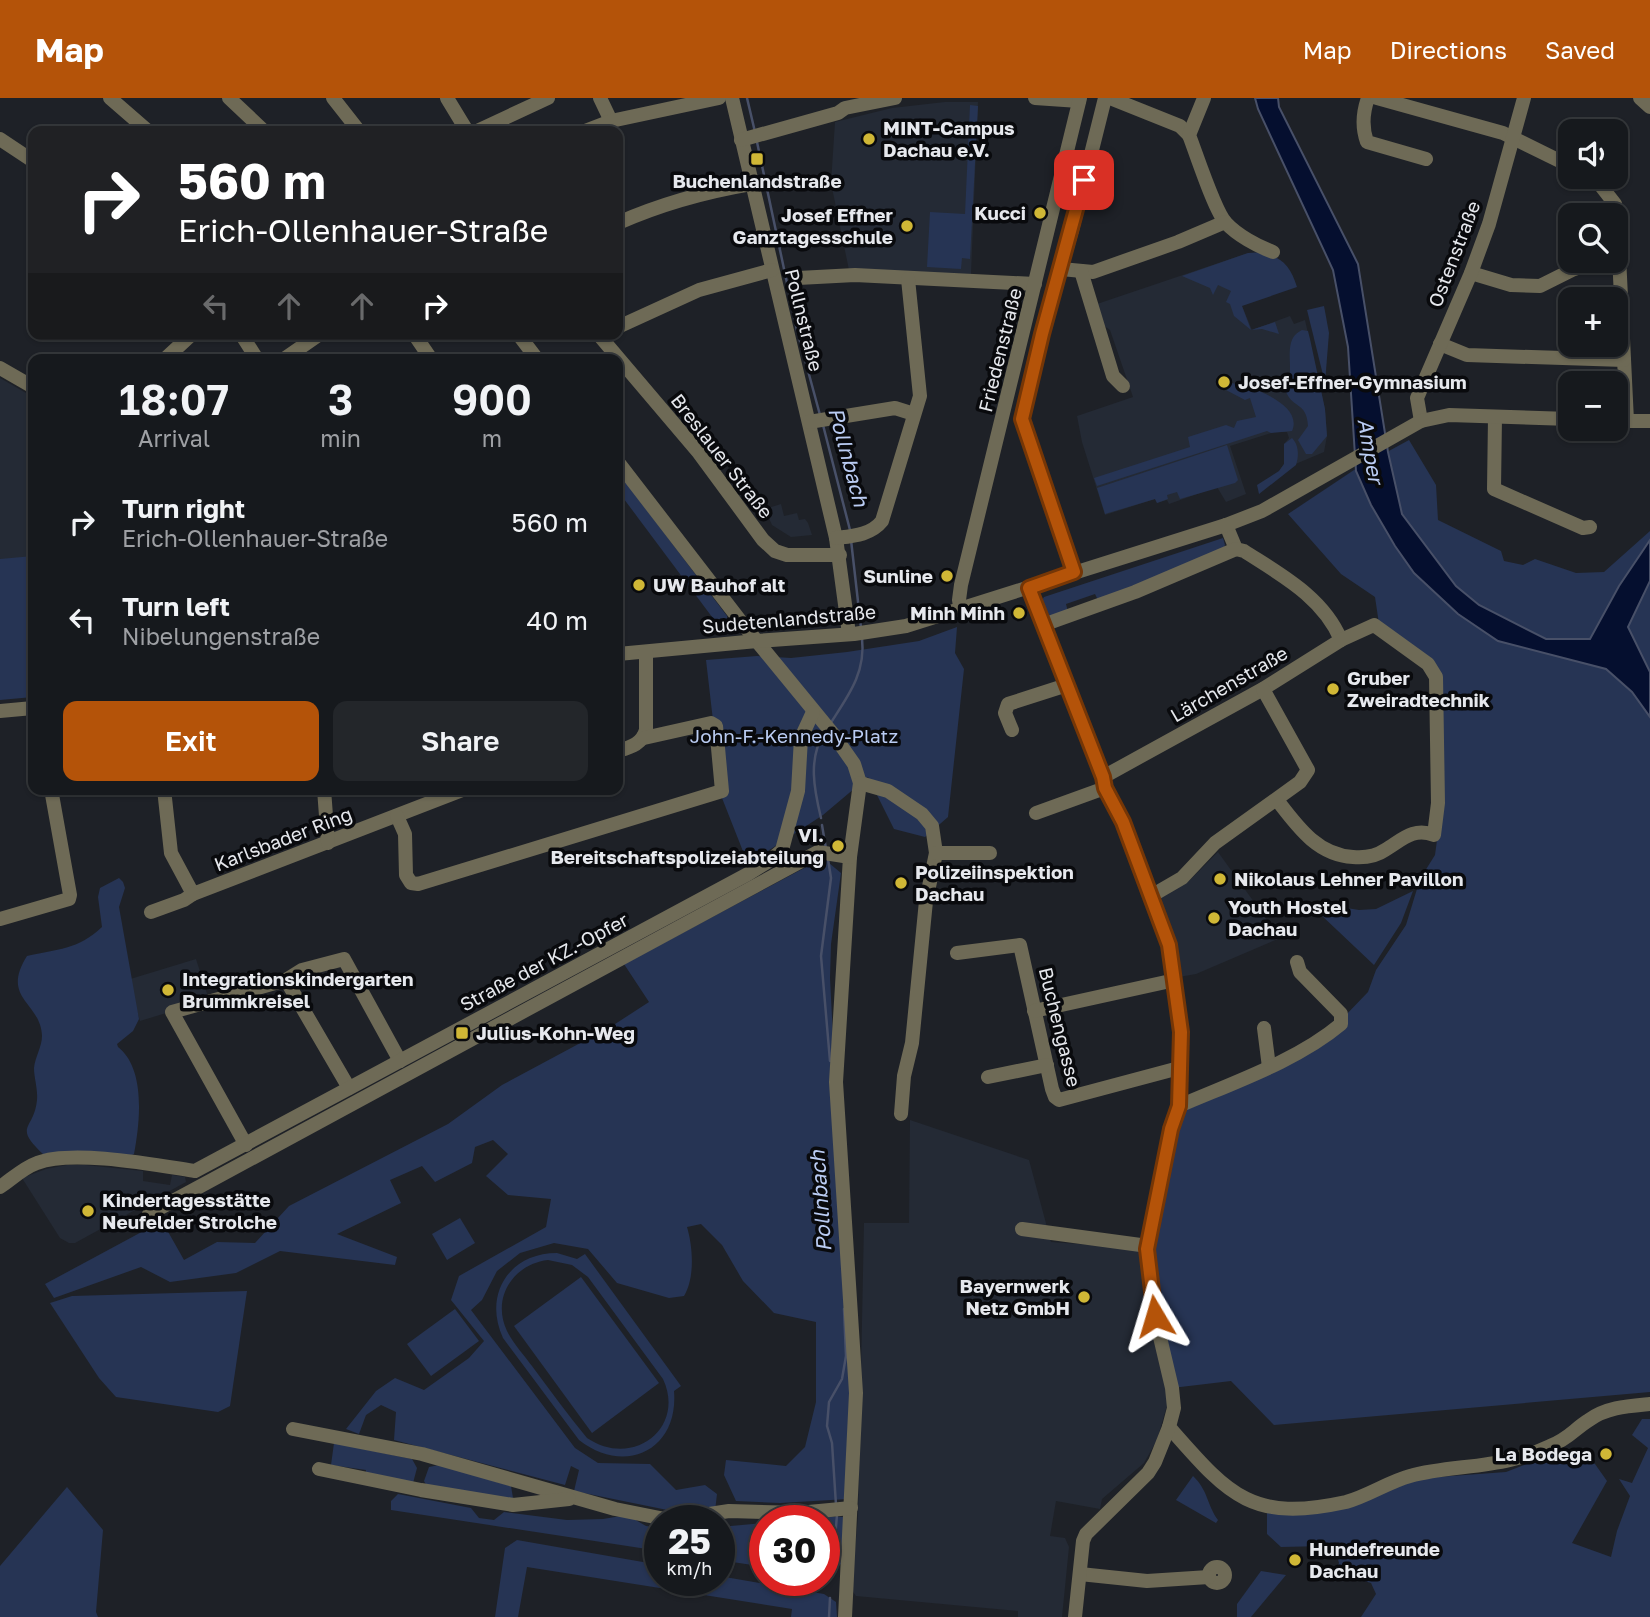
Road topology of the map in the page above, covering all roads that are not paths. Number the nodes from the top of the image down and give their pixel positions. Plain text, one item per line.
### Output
1 (110, 98) edge
2 (229, 98) edge
3 (333, 98) edge
4 (447, 98) edge
5 (548, 98) edge
6 (600, 98) edge
7 (719, 98) edge
8 (732, 98) edge
9 (895, 98) edge
10 (1035, 98) edge
11 (1107, 98) edge
12 (1204, 98) edge
13 (1368, 98) edge
14 (1377, 98) edge
15 (1524, 98) edge
16 (1640, 98) edge
17 (1079, 100) edge
18 (693, 101) edge
19 (855, 102) edge
20 (1650, 107) edge
21 (611, 121) junction
22 (142, 126) edge
23 (255, 126) edge
24 (355, 126) edge
25 (464, 126) edge
26 (488, 126) edge
27 (598, 126) edge
28 (1189, 135) junction
29 (750, 138) junction
30 (0, 139) edge
31 (1513, 140) junction
32 (28, 159) edge
33 (1426, 159) dead end
34 (1558, 161) edge
35 (751, 184) junction
36 (1603, 189) edge
37 (1614, 203) edge
38 (623, 221) edge
39 (1225, 222) junction
40 (1273, 253) dead end
41 (1061, 269) junction
42 (772, 270) junction
43 (1081, 271) junction
44 (1471, 273) junction
45 (1566, 273) edge
46 (1618, 273) edge
47 (798, 278) dead end
48 (908, 279) junction
49 (1035, 284) junction
50 (623, 325) edge
51 (186, 340) edge
52 (311, 340) edge
53 (522, 340) edge
54 (604, 340) edge
55 (1440, 344) junction
56 (170, 354) edge
57 (291, 354) edge
58 (533, 354) edge
59 (616, 354) edge
60 (1625, 360) junction
61 (623, 362) edge
62 (0, 368) edge
63 (1624, 371) edge
64 (28, 384) edge
65 (1123, 386) dead end
66 (914, 414) junction
67 (1495, 416) junction
68 (1558, 419) edge
69 (817, 421) junction
70 (1421, 421) junction
71 (1628, 421) edge
72 (1650, 421) edge
73 (623, 468) edge
74 (1226, 525) junction
75 (1590, 527) dead end
76 (846, 536) junction
77 (1236, 549) junction
78 (840, 555) junction
79 (1074, 572) junction
80 (1029, 588) junction
81 (961, 611) junction
82 (1042, 625) junction
83 (857, 634) junction
84 (757, 640) junction
85 (1341, 640) junction
86 (646, 652) junction
87 (623, 654) edge
88 (1067, 685) junction
89 (1263, 689) junction
90 (28, 708) edge
91 (0, 711) edge
92 (813, 712) junction
93 (1012, 730) dead end
94 (644, 738) junction
95 (623, 750) edge
96 (860, 782) junction
97 (1104, 782) junction
98 (52, 795) edge
99 (165, 795) edge
100 (324, 795) edge
101 (434, 795) edge
102 (1276, 800) junction
103 (1036, 813) dead end
104 (397, 816) junction
105 (328, 842) junction
106 (936, 853) junction
107 (990, 853) dead end
108 (850, 857) junction
109 (193, 894) junction
110 (1151, 896) junction
111 (151, 912) dead end
112 (0, 919) edge
113 (957, 953) dead end
114 (1297, 962) dead end
115 (286, 980) junction
116 (1175, 980) junction
117 (1034, 1011) junction
118 (1264, 1028) dead end
119 (400, 1061) junction
120 (1047, 1065) junction
121 (1269, 1067) junction
122 (1179, 1068) junction
123 (988, 1077) dead end
124 (349, 1088) junction
125 (1179, 1106) junction
126 (901, 1114) dead end
127 (246, 1145) junction
128 (1, 1183) edge
129 (149, 1214) dead end
130 (1022, 1228) dead end
131 (1148, 1246) junction
132 (1650, 1404) edge
133 (1169, 1427) junction
134 (293, 1429) dead end
135 (319, 1469) dead end
136 (576, 1498) junction
137 (841, 1509) junction
138 (1080, 1574) junction
139 (1226, 1575) dead end
140 (845, 1617) edge
141 (1075, 1617) edge

1 - 22 street
2 - 23 street
3 - 24 street
4 - 25 street
5 - 26 street
6 - 21 street
7 - 18 street
8 - 29 street, Pollnstraße
9 - 19 street
10 - 17 street
11 - 28 street
11 - 41 street
12 - 28 street
13 - 33 street
14 - 31 street
15 - 31 street, Ostenstraße
16 - 20 street
17 - 49 street, Friedenstraße
18 - 21 street
19 - 29 street
21 - 27 street
28 - 39 street
29 - 35 street, Pollnstraße
30 - 32 street
31 - 34 street
31 - 44 street, Ostenstraße
35 - 38 street
35 - 42 street, Pollnstraße
36 - 37 street
39 - 40 street
39 - 43 street
41 - 43 street
41 - 79 street
42 - 50 street
42 - 69 street, Pollnstraße
43 - 65 street
44 - 45 street
44 - 55 street, Ostenstraße
46 - 60 street
47 - 48 street
48 - 49 street
48 - 66 street
49 - 81 street, Friedenstraße
51 - 56 street
52 - 57 street
53 - 58 street
54 - 59 street, Breslauer Straße
55 - 60 street
55 - 70 street, Ostenstraße
60 - 63 street
61 - 78 street, Breslauer Straße
62 - 64 street
66 - 69 street
66 - 76 street
67 - 68 street, Sudetenlandstraße
67 - 70 street, Sudetenlandstraße
67 - 75 street
69 - 76 street, Pollnstraße
70 - 74 street, Sudetenlandstraße
71 - 72 street
73 - 84 street
74 - 77 street
74 - 79 street, Sudetenlandstraße
76 - 78 street, Pollnstraße
77 - 82 street
77 - 85 street
78 - 83 street, Pollnstraße
79 - 80 street, Sudetenlandstraße
80 - 81 street, Sudetenlandstraße
80 - 82 street
81 - 83 street, Sudetenlandstraße
82 - 88 street
83 - 84 street, Sudetenlandstraße
84 - 86 street, Sudetenlandstraße
84 - 92 street
85 - 89 street, Lärchenstraße
85 - 102 street, Lärchenstraße
86 - 87 street, Sudetenlandstraße
86 - 94 street
88 - 93 street
88 - 97 street
89 - 97 street, Lärchenstraße
89 - 102 street
90 - 91 street
92 - 96 street
92 - 119 street, Straße der KZ.-Opfer
94 - 95 street
94 - 104 street
96 - 106 street
96 - 108 street
97 - 103 street, Lärchenstraße
97 - 110 street
98 - 112 street
99 - 109 street
100 - 105 street
101 - 104 street, Karlsbader Ring
102 - 110 street
104 - 105 street, Karlsbader Ring
105 - 109 street, Karlsbader Ring
106 - 107 street
106 - 126 street
108 - 129 street
108 - 137 street
109 - 111 street, Karlsbader Ring
110 - 116 street
113 - 117 street, Buchengasse
114 - 121 street
115 - 119 street
115 - 124 street
115 - 127 street
116 - 117 street
116 - 122 street
117 - 120 street, Buchengasse
118 - 121 street
119 - 124 street, Straße der KZ.-Opfer
120 - 122 street, Buchengasse
120 - 123 street
121 - 125 street
122 - 125 street
124 - 127 street, Straße der KZ.-Opfer
125 - 131 street
127 - 128 street, Straße der KZ.-Opfer
130 - 131 street
131 - 133 street
132 - 133 street
133 - 138 street
134 - 136 street
135 - 136 street
136 - 137 street
137 - 140 street
138 - 139 street
138 - 141 street

